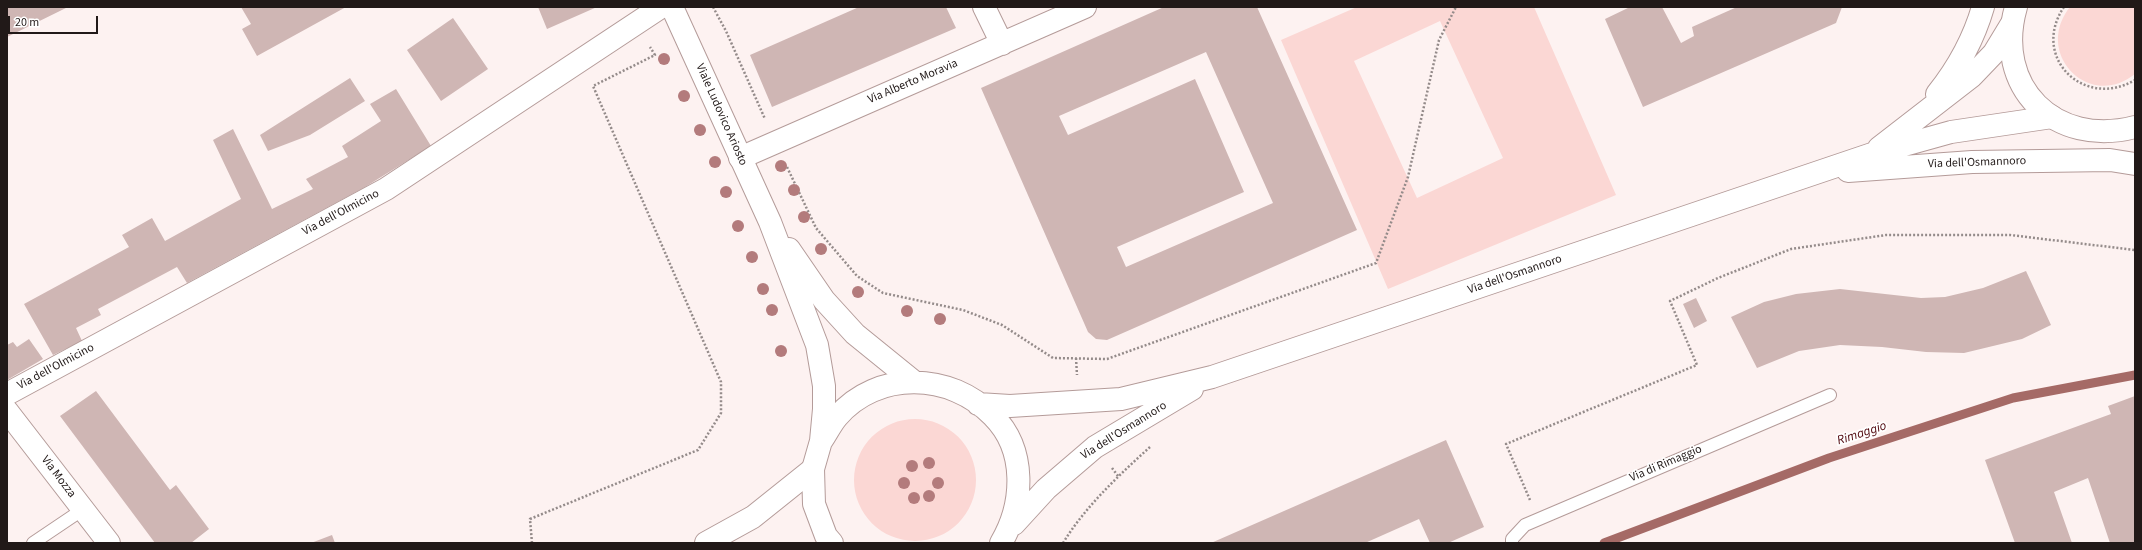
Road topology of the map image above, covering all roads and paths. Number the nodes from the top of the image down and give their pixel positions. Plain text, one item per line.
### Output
1 (661, 7) edge
2 (672, 7) edge
3 (714, 7) edge
4 (984, 7) edge
5 (1085, 7) edge
6 (1456, 7) edge
7 (1983, 7) edge
8 (2064, 7) edge
9 (2013, 16) edge
10 (635, 25) junction
11 (1002, 44) junction
12 (2135, 80) edge
13 (1922, 114) junction
14 (2052, 117) junction
15 (2135, 127) edge
16 (775, 142) junction
17 (1872, 154) junction
18 (740, 158) junction
19 (2135, 164) edge
20 (1819, 173) junction
21 (770, 222) junction
22 (2135, 250) edge
23 (1212, 377) junction
24 (913, 381) junction
25 (7, 394) edge
26 (1830, 395) dead end
27 (978, 404) junction
28 (7, 411) edge
29 (821, 441) junction
30 (1156, 442) dead end
31 (813, 469) junction
32 (82, 510) junction
33 (1538, 519) junction
34 (1005, 536) edge
35 (1509, 542) edge
36 (33, 543) edge
37 (109, 543) edge
38 (532, 543) edge
39 (706, 543) edge
40 (832, 543) edge
41 (1062, 543) edge

1 - 10 street, Via dell'Olmicino
2 - 18 street, Viale Ludovico Ariosto
3 - 16 path
4 - 11 street
5 - 11 street, Via Alberto Moravia
6 - 16 path
7 - 13 street
8 - 12 path
9 - 13 street, Via dell'Osmannoro
9 - 14 street, Via dell'Osmannoro
10 - 25 street, Via dell'Olmicino
10 - 38 path
11 - 16 street, Via Alberto Moravia
13 - 17 street, Via dell'Osmannoro
14 - 15 street, Via dell'Osmannoro
14 - 17 street, Via dell'Osmannoro
16 - 18 street, Via Alberto Moravia
17 - 20 street, Via dell'Osmannoro
18 - 21 street, Viale Ludovico Ariosto
19 - 20 street, Via dell'Osmannoro
20 - 23 street, Via dell'Osmannoro
21 - 24 street, Viale Ludovico Ariosto
21 - 29 street, Viale Ludovico Ariosto
22 - 33 path
23 - 27 street, Via dell'Osmannoro
23 - 34 street, Via dell'Osmannoro
24 - 27 street, Viale Ludovico Ariosto
24 - 29 street, Viale Ludovico Ariosto
26 - 33 lane, Via di Rimaggio
27 - 34 street, Viale Ludovico Ariosto
28 - 32 street, Via Mozza
29 - 31 street, Viale Ludovico Ariosto
30 - 41 path
31 - 39 street
31 - 40 street, Viale Ludovico Ariosto
32 - 36 lane
32 - 37 street, Via Mozza
33 - 35 lane, Via di Rimaggio

